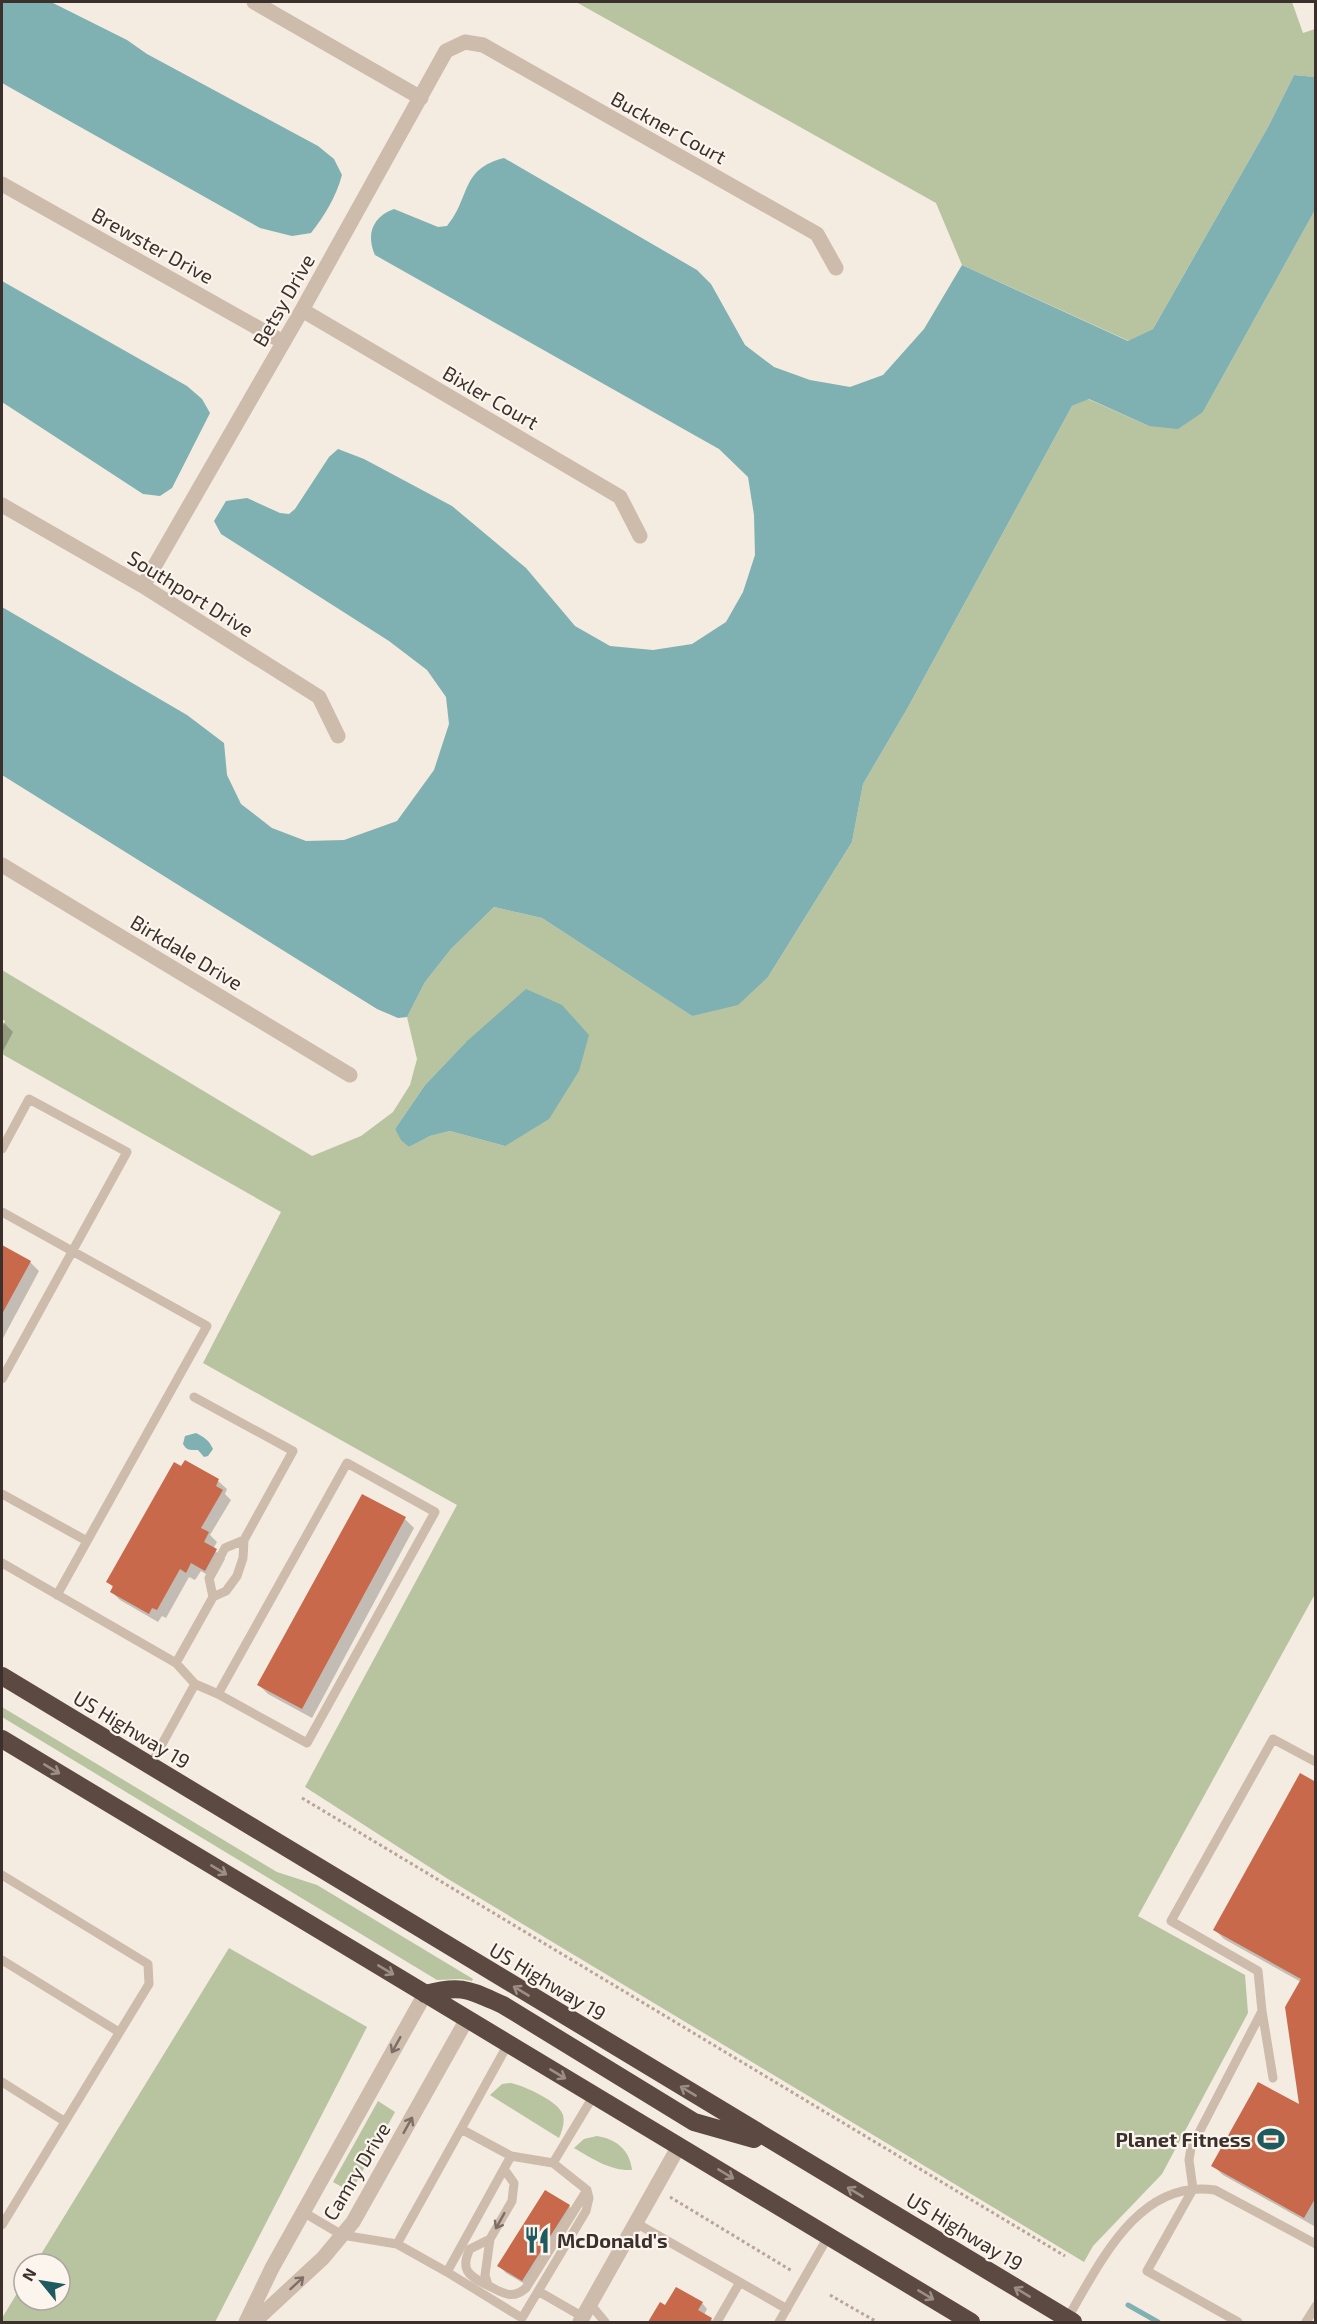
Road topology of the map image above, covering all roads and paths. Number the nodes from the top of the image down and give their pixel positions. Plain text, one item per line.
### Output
1 (254, 2) edge
2 (465, 42) joint
3 (421, 98) junction
4 (2, 184) edge
5 (836, 268) dead end
6 (302, 310) junction
7 (283, 342) junction
8 (2, 505) edge
9 (640, 536) dead end
10 (143, 586) junction
11 (338, 736) dead end
12 (2, 864) edge
13 (350, 1074) dead end
14 (2, 1149) edge
15 (2, 1212) edge
16 (72, 1251) junction
17 (2, 1379) edge
18 (194, 1397) dead end
19 (2, 1494) edge
20 (244, 1540) junction
21 (87, 1541) junction
22 (2, 1563) edge
23 (57, 1595) junction
24 (213, 1597) junction
25 (176, 1663) junction
26 (2, 1676) edge
27 (195, 1684) junction
28 (218, 1694) junction
29 (2, 1739) edge
30 (1316, 1762) edge
31 (150, 1766) junction
32 (302, 1798) dead end
33 (2, 1875) edge
34 (2, 1960) edge
35 (425, 1994) junction
36 (1262, 2011) junction
37 (467, 2019) junction
38 (119, 2032) junction
39 (508, 2044) junction
40 (1273, 2078) dead end
41 (2, 2084) edge
42 (594, 2095) junction
43 (64, 2121) junction
44 (461, 2129) junction
45 (679, 2146) junction
46 (779, 2146) junction
47 (511, 2156) junction
48 (553, 2163) junction
49 (504, 2169) junction
50 (1193, 2189) junction
51 (587, 2190) junction
52 (670, 2197) dead end
53 (303, 2212) junction
54 (636, 2223) junction
55 (2, 2225) edge
56 (342, 2235) junction
57 (829, 2235) junction
58 (490, 2239) junction
59 (397, 2244) junction
60 (1316, 2244) edge
61 (1065, 2256) dead end
62 (447, 2272) junction
63 (794, 2272) dead end
64 (740, 2282) junction
65 (488, 2285) junction
66 (538, 2291) junction
67 (830, 2295) dead end
68 (1316, 2306) edge
69 (787, 2309) junction
70 (584, 2314) edge
71 (1070, 2321) edge
72 (246, 2322) edge
73 (254, 2322) edge
74 (605, 2322) edge
75 (717, 2322) edge
76 (779, 2322) edge
77 (877, 2322) edge
78 (971, 2322) edge
79 (1238, 2322) edge
80 (1306, 2322) edge

1 - 3 street
2 - 3 street, Betsy Drive
2 - 5 street, Buckner Court
3 - 6 street, Betsy Drive
4 - 7 street, Brewster Drive
6 - 7 street, Betsy Drive
6 - 9 street, Bixler Court
7 - 10 street, Betsy Drive
8 - 10 street, Southport Drive
10 - 11 street, Southport Drive
12 - 13 street, Birkdale Drive
14 - 16 lane
15 - 16 lane
16 - 17 lane
16 - 21 lane
18 - 20 lane
19 - 21 lane
20 - 24 lane
20 - 24 lane
21 - 23 lane
22 - 23 lane
23 - 25 lane
24 - 25 lane
25 - 27 lane
26 - 31 highway, US Highway 19
27 - 28 lane
27 - 31 lane
28 - 28 lane
29 -> 35 highway
30 - 36 lane
46 -> 31 highway, US Highway 19
32 - 61 path
33 - 38 lane
34 - 38 lane
35 - 37 highway
35 - 46 highway
35 -> 53 street, Camry Drive
36 - 40 lane
36 - 50 lane
37 - 39 highway
56 -> 37 street, Camry Drive
38 - 43 lane
39 -> 42 highway
39 - 44 lane
41 - 43 lane
42 - 45 highway
42 - 48 lane
43 - 55 lane
44 - 47 lane
44 - 59 lane
45 - 54 street
45 -> 57 highway
71 -> 46 highway, US Highway 19
47 - 48 lane
47 - 49 lane
48 - 51 lane
49 -> 58 lane
49 - 62 lane
50 - 60 lane
50 - 71 lane
50 - 79 lane
51 - 65 lane
51 - 66 lane
52 - 63 path
53 - 56 lane
53 - 72 street, Camry Drive
54 - 64 lane
54 - 70 street
56 - 59 lane
73 -> 56 street, Camry Drive
57 - 69 lane
57 -> 78 highway
58 - 65 lane
58 - 65 lane
59 - 62 lane
62 - 66 lane
64 - 69 lane
64 - 75 lane
66 - 70 lane
67 - 77 path
68 - 80 lane
69 - 76 lane
70 - 74 lane

